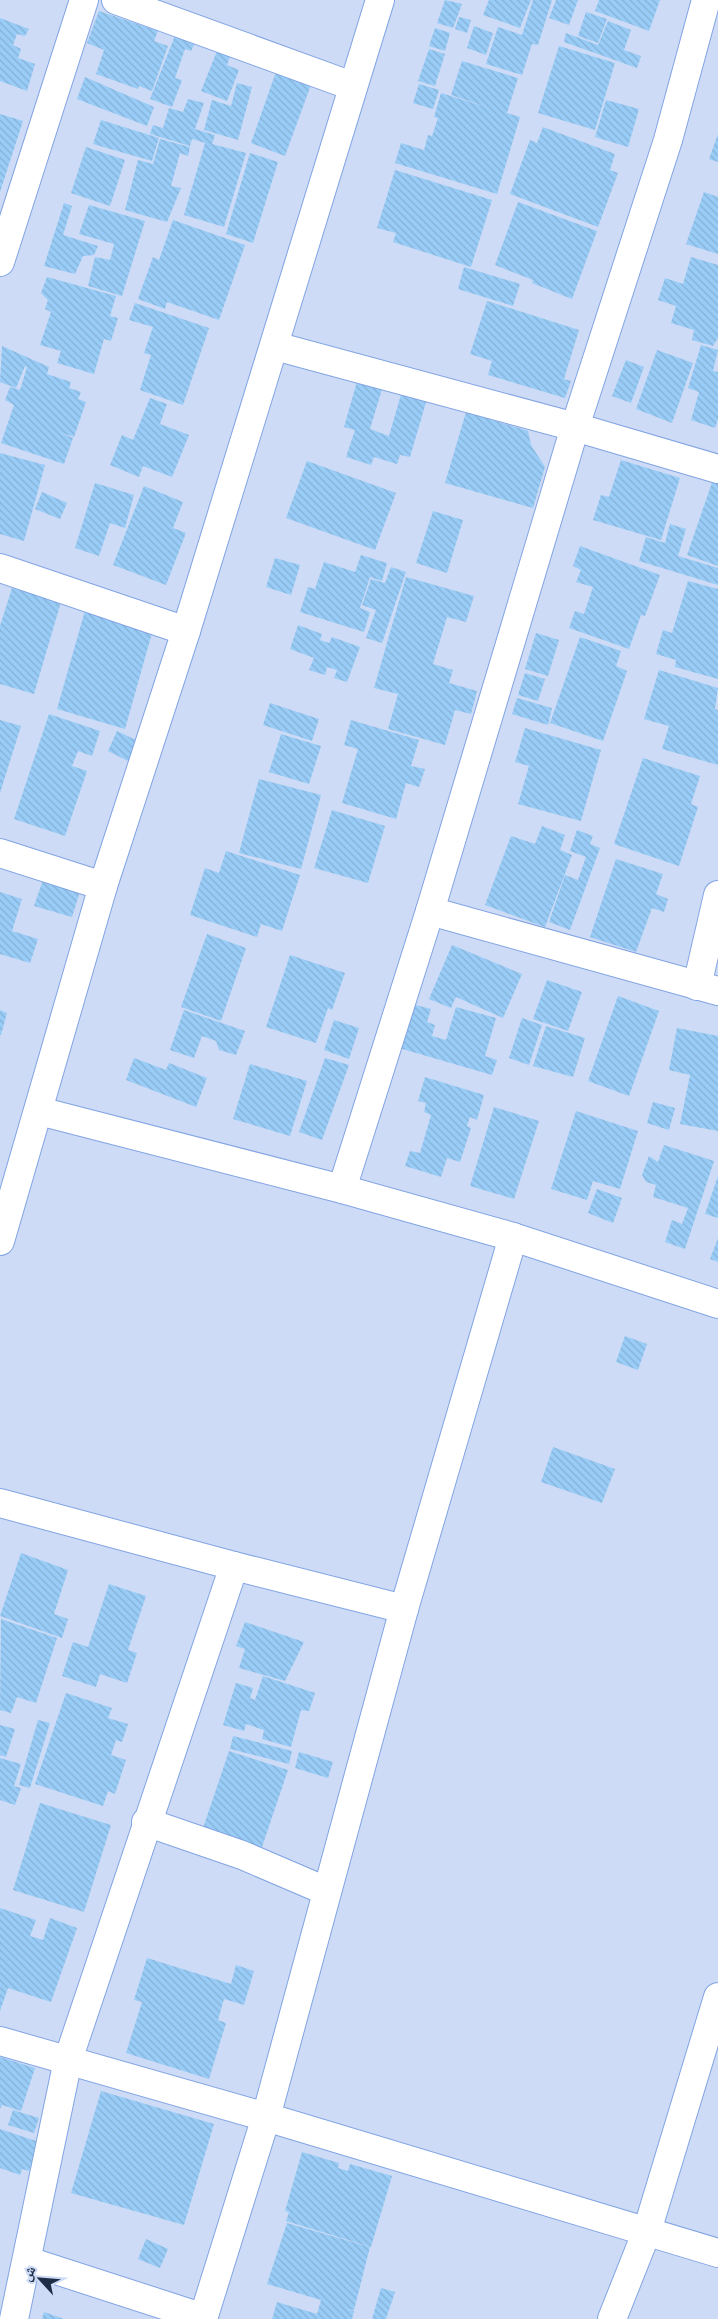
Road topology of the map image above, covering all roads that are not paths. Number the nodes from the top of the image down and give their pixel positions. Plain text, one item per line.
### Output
1 (84, 0) edge
2 (116, 0) edge
3 (380, 0) edge
4 (706, 0) edge
5 (352, 86) junction
6 (1, 260) edge
7 (275, 346) junction
8 (576, 427) junction
9 (718, 469) edge
10 (0, 568) edge
11 (186, 631) junction
12 (0, 853) edge
13 (103, 886) junction
14 (718, 895) edge
15 (430, 911) junction
16 (708, 988) edge
17 (39, 1111) junction
18 (342, 1190) junction
19 (513, 1237) junction
20 (0, 1241) edge
21 (718, 1304) edge
22 (0, 1502) edge
23 (234, 1566) junction
24 (404, 1609) junction
25 (146, 1822) junction
26 (326, 1890) junction
27 (718, 1997) edge
28 (0, 2041) edge
29 (68, 2060) junction
30 (266, 2117) junction
31 (647, 2231) junction
32 (718, 2253) edge
33 (28, 2260) junction
34 (204, 2318) edge
35 (14, 2319) edge
36 (612, 2319) edge

1 - 6 street
2 - 5 street
3 - 5 street
4 - 8 street
5 - 7 street
7 - 8 street
7 - 11 street
8 - 9 street
8 - 15 street
10 - 11 street
11 - 13 street
12 - 13 street
13 - 17 street
14 - 16 street
15 - 16 street
15 - 18 street
17 - 18 street
17 - 20 street
18 - 19 street
19 - 21 street
19 - 24 street
22 - 23 street
23 - 24 street
23 - 25 street
24 - 26 street
25 - 26 street
25 - 29 street
26 - 30 street
27 - 31 street
28 - 29 street
29 - 30 street
29 - 33 street
30 - 31 street
30 - 34 street
31 - 32 street
31 - 36 street
33 - 34 street
33 - 35 street

